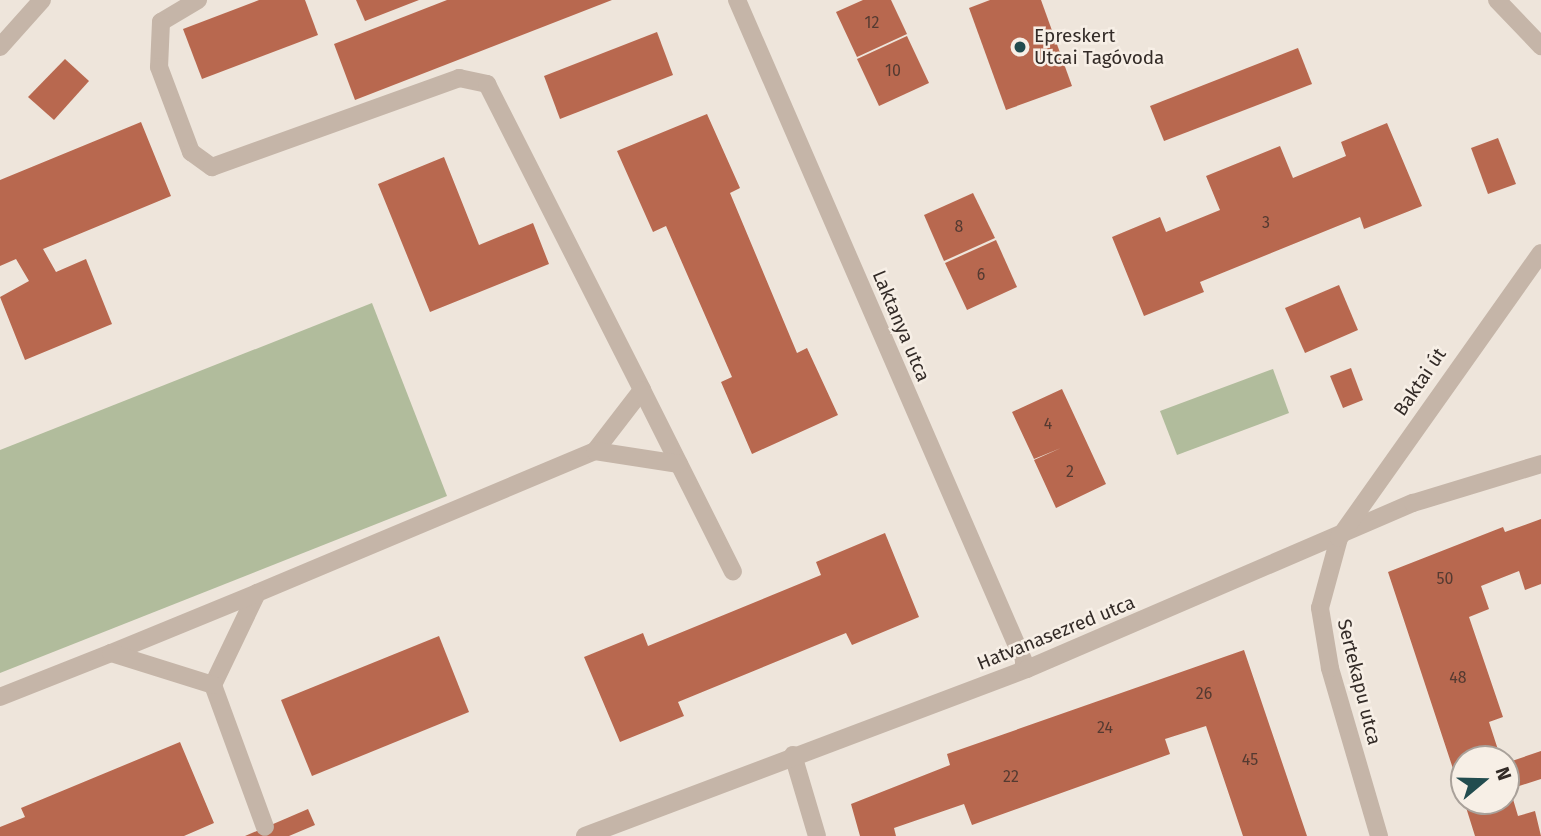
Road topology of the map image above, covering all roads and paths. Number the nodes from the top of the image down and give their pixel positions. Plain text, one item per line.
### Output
1 (42, 0) edge
2 (198, 0) edge
3 (737, 0) edge
4 (1497, 0) edge
5 (1541, 46) edge
6 (0, 47) edge
7 (1541, 253) edge
8 (642, 390) junction
9 (595, 451) junction
10 (679, 464) junction
11 (1541, 464) edge
12 (1339, 538) junction
13 (733, 572) dead end
14 (257, 593) junction
15 (111, 653) junction
16 (1027, 669) junction
17 (213, 685) junction
18 (0, 697) edge
19 (793, 755) junction
20 (265, 827) dead end
21 (585, 836) edge
22 (817, 836) edge
23 (1378, 836) edge

1 - 6 street
2 - 8 street
3 - 16 street, Laktanya utca
4 - 5 street
7 - 12 street, Baktai út
8 - 9 street
8 - 10 street
9 - 10 street
9 - 14 street
10 - 13 street
11 - 12 street, Hatvanasezred utca
12 - 16 street, Hatvanasezred utca
12 - 23 street, Sertekapu utca
14 - 15 street
14 - 17 street
15 - 17 street
15 - 18 street
16 - 19 street, Hatvanasezred utca
17 - 20 street
19 - 21 street, Hatvanasezred utca
19 - 22 street

